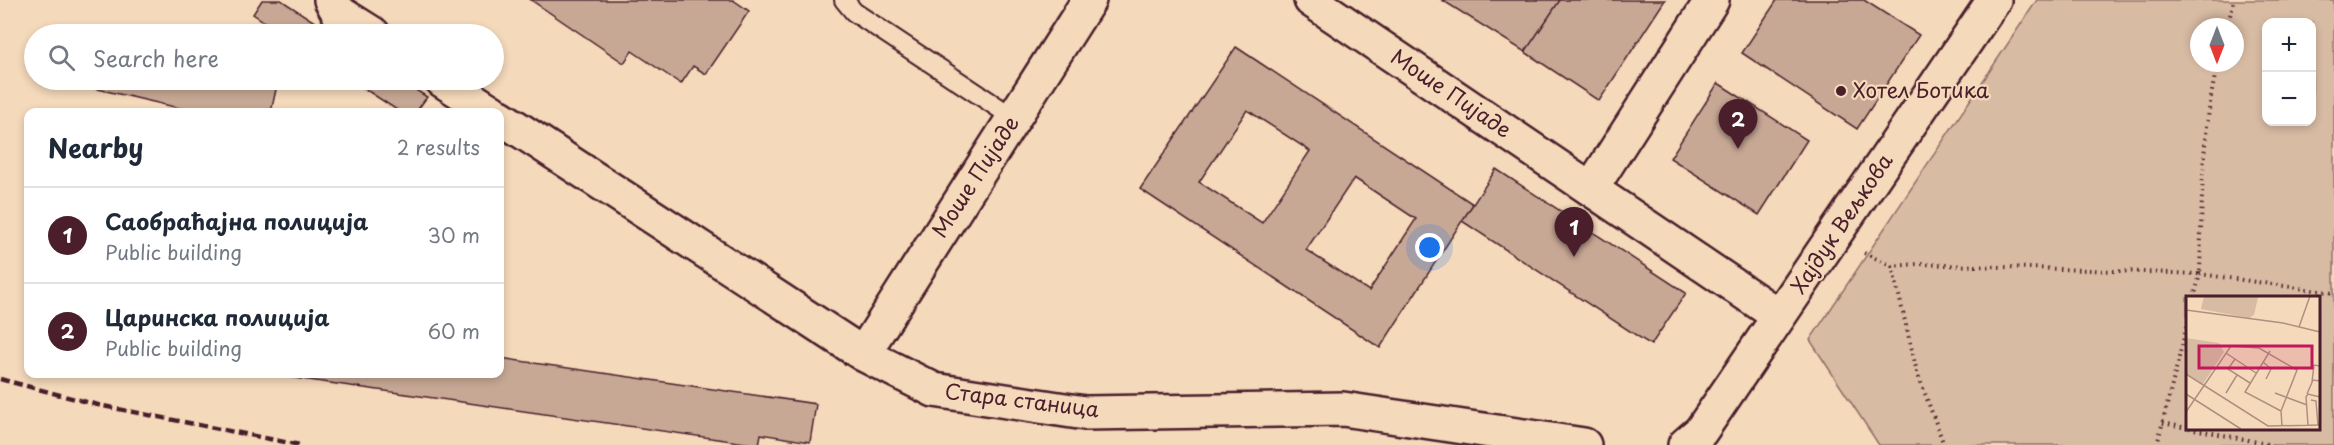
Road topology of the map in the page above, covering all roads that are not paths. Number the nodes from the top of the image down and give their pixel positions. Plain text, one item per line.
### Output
1 (331, 0) edge
2 (844, 0) edge
3 (1089, 0) edge
4 (1311, 0) edge
5 (1712, 0) edge
6 (1994, 0) edge
7 (357, 24) edge
8 (458, 90) edge
9 (486, 108) edge
10 (1014, 118) junction
11 (504, 120) edge
12 (1591, 189) junction
13 (1779, 316) junction
14 (863, 354) junction
15 (1584, 445) edge
16 (1685, 445) edge

1 - 7 street
2 - 10 lane
3 - 10 street, Моше Пијаде
4 - 12 street, Моше Пијаде
5 - 12 street
6 - 13 street, Хајдук Вељкова
8 - 9 street
10 - 14 street, Моше Пијаде
11 - 14 street, Стара станица
12 - 13 street, Моше Пијаде
13 - 16 street, Хајдук Вељкова
14 - 15 street, Стара станица

